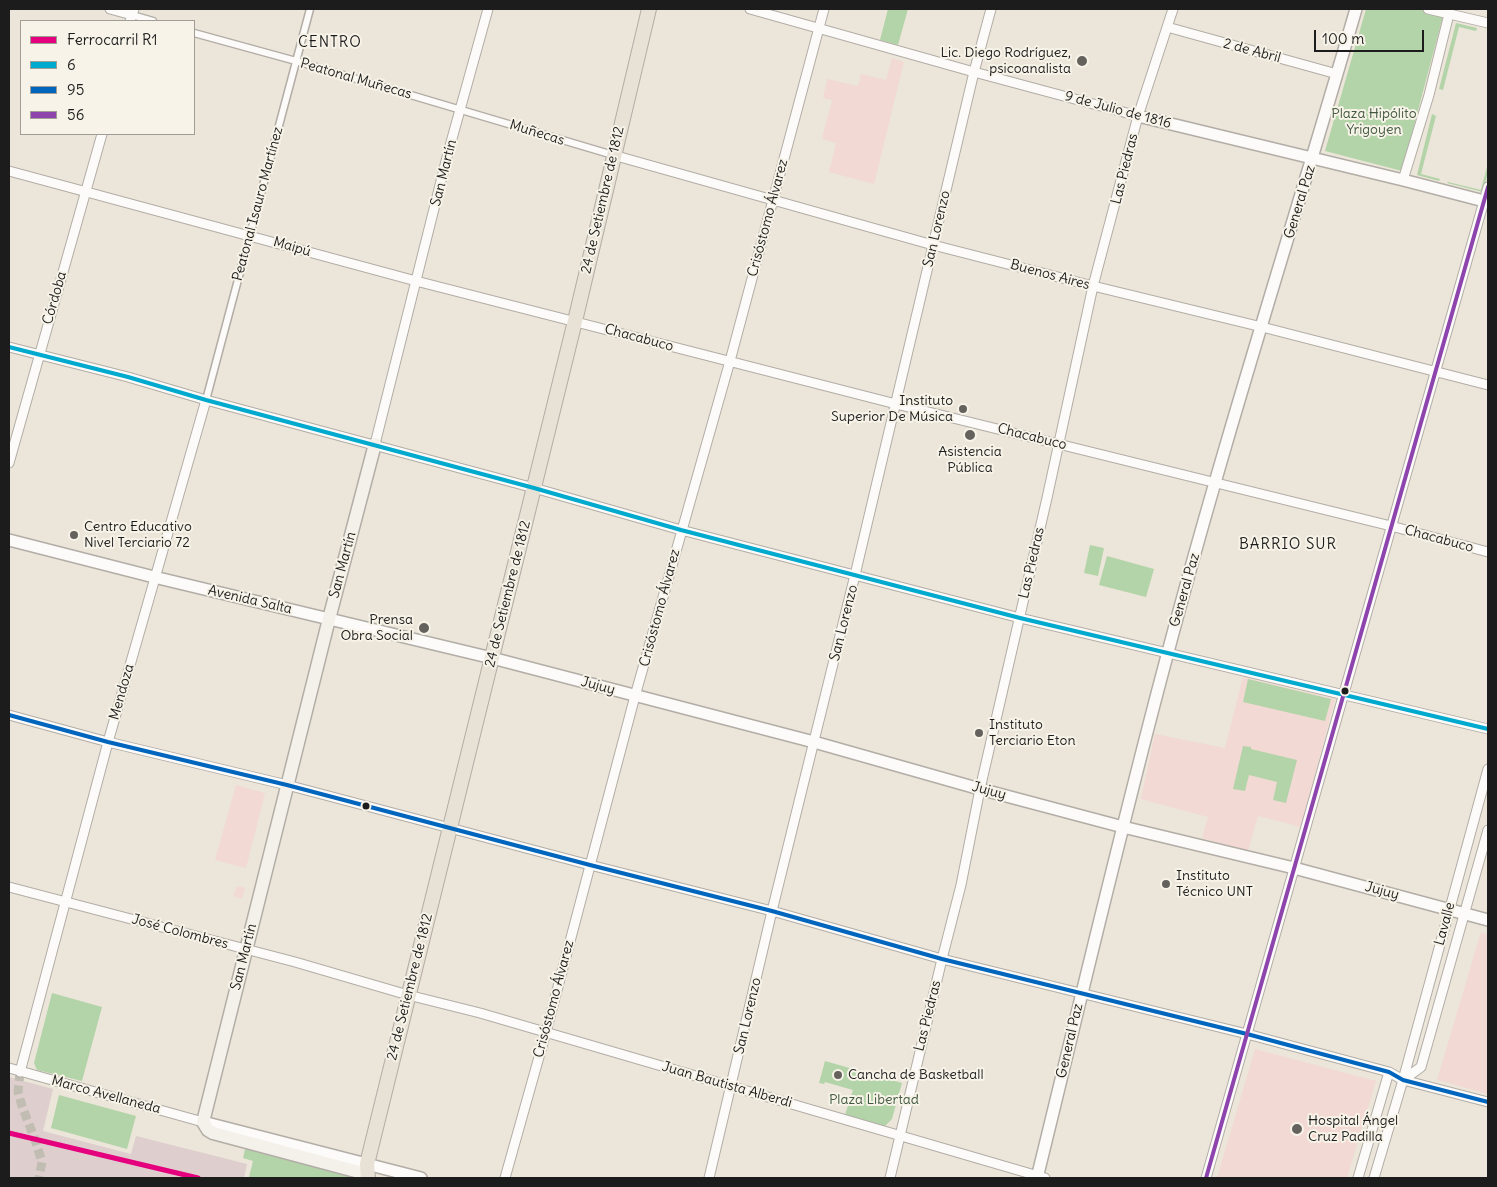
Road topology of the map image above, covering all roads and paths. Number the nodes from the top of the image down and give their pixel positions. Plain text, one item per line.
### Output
1 (110, 9) edge
2 (310, 9) edge
3 (488, 9) edge
4 (649, 9) edge
5 (750, 9) edge
6 (824, 9) edge
7 (991, 9) edge
8 (1173, 9) edge
9 (1356, 9) edge
10 (1428, 9) edge
11 (1449, 14) junction
12 (132, 15) edge
13 (150, 20) edge
14 (1488, 23) edge
15 (819, 28) junction
16 (1167, 28) junction
17 (195, 33) edge
18 (296, 61) junction
19 (974, 72) junction
20 (1337, 74) junction
21 (461, 110) junction
22 (1138, 116) junction
23 (102, 135) edge
24 (613, 155) junction
25 (1313, 158) junction
26 (9, 171) edge
27 (1403, 180) junction
28 (1488, 187) edge
29 (85, 192) junction
30 (772, 201) junction
31 (1486, 202) edge
32 (250, 235) junction
33 (933, 245) junction
34 (416, 281) junction
35 (1093, 286) junction
36 (575, 321) junction
37 (1262, 327) junction
38 (9, 347) edge
39 (39, 355) junction
40 (730, 362) junction
41 (1436, 371) junction
42 (1488, 385) edge
43 (206, 400) junction
44 (896, 404) junction
45 (1058, 443) junction
46 (374, 444) junction
47 (9, 463) edge
48 (1215, 482) junction
49 (534, 488) junction
50 (1391, 526) junction
51 (681, 530) junction
52 (9, 540) edge
53 (1488, 552) edge
54 (856, 575) junction
55 (154, 577) junction
56 (1020, 618) junction
57 (329, 619) junction
58 (1168, 652) junction
59 (492, 658) junction
60 (1344, 694) junction
61 (635, 696) junction
62 (9, 715) edge
63 (1488, 729) edge
64 (108, 742) junction
65 (814, 742) junction
66 (1488, 769) edge
67 (287, 785) junction
68 (980, 789) junction
69 (1123, 827) junction
70 (450, 828) junction
71 (1488, 830) edge
72 (590, 865) junction
73 (1294, 868) junction
74 (9, 887) edge
75 (65, 901) junction
76 (1450, 909) junction
77 (772, 911) junction
78 (1465, 914) junction
79 (1488, 920) edge
80 (246, 949) junction
81 (942, 959) junction
82 (1081, 994) junction
83 (408, 995) junction
84 (546, 1032) junction
85 (1246, 1034) junction
86 (9, 1068) edge
87 (20, 1072) junction
88 (1389, 1072) junction
89 (1403, 1080) junction
90 (731, 1087) junction
91 (1488, 1102) edge
92 (203, 1122) junction
93 (900, 1136) junction
94 (363, 1173) edge
95 (421, 1178) edge
96 (504, 1178) edge
97 (709, 1178) edge
98 (890, 1178) edge
99 (1040, 1178) edge
100 (1206, 1178) edge
101 (1358, 1178) edge
102 (1374, 1178) edge

1 - 12 street
2 - 18 street, Peatonal Isauro Martínez
3 - 21 street, San Martín
4 - 24 main road, 24 de Setiembre de 1812
5 - 15 street, 9 de Julio de 1816
6 - 15 street, Crisóstomo Álvarez
7 - 19 street, San Lorenzo
8 - 16 street, Las Piedras
9 - 20 street, General Paz
10 - 11 street
11 - 14 street
11 - 27 street
12 - 13 street
15 - 19 street, 9 de Julio de 1816
15 - 30 street, Crisóstomo Álvarez
16 - 20 street, 2 de Abril
16 - 22 street, Las Piedras
17 - 18 street, Peatonal Muñecas
18 - 21 street, Peatonal Muñecas
18 - 32 street, Peatonal Isauro Martínez
19 - 22 street, 9 de Julio de 1816
19 - 33 street, San Lorenzo
20 - 25 street, General Paz
21 - 24 street, Muñecas
21 - 34 street, San Martín
22 - 25 street, 9 de Julio de 1816
22 - 35 street, Las Piedras
23 - 29 street, Córdoba
24 - 30 street, Buenos Aires
24 - 36 main road, 24 de Setiembre de 1812
25 - 27 street, 9 de Julio de 1816
25 - 37 street, General Paz
26 - 29 street, Maipú
27 - 31 street, 9 de Julio de 1816
28 - 31 street
29 - 32 street, Maipú
29 - 39 street, Córdoba
30 - 33 street, Buenos Aires
30 - 40 street, Crisóstomo Álvarez
31 - 41 street
32 - 34 street, Maipú
32 - 43 street, Peatonal Isauro Martínez
33 - 35 street, Buenos Aires
33 - 44 street, San Lorenzo
34 - 36 street, Maipú
34 - 46 street, San Martín
35 - 37 street, Buenos Aires
35 - 45 street, Las Piedras
36 - 40 street, Chacabuco
36 - 49 main road, 24 de Setiembre de 1812
37 - 41 street, Buenos Aires
37 - 48 street, General Paz
38 - 39 street
39 - 43 street
39 - 47 street, Córdoba
40 - 44 street, Chacabuco
40 - 51 street, Crisóstomo Álvarez
41 - 42 street, Buenos Aires
41 - 50 street
43 - 46 street
43 - 55 street, Mendoza
44 - 45 street, Chacabuco
44 - 54 street, San Lorenzo
45 - 48 street, Chacabuco
45 - 56 street, Las Piedras
46 - 49 street
46 - 57 main road, San Martín
48 - 50 street, Chacabuco
48 - 58 street, General Paz
49 - 51 street
49 - 59 main road, 24 de Setiembre de 1812
50 - 53 street, Chacabuco
50 - 60 street
51 - 54 street
51 - 61 street, Crisóstomo Álvarez
52 - 55 street, Avenida Salta
54 - 56 street
54 - 65 street, San Lorenzo
55 - 57 street, Avenida Salta
55 - 64 street, Mendoza
56 - 58 street
56 - 68 street, Las Piedras
57 - 59 street, Avenida Salta
57 - 67 main road, San Martín
58 - 60 street
58 - 69 street, General Paz
59 - 61 street, Jujuy
59 - 70 main road, 24 de Setiembre de 1812
60 - 63 street
60 - 73 street
61 - 65 street, Jujuy
61 - 72 street, Crisóstomo Álvarez
62 - 64 street
64 - 67 street
64 - 75 street, Mendoza
65 - 68 street, Jujuy
65 - 77 street, San Lorenzo
66 - 76 street, Lavalle
67 - 70 street
67 - 80 main road, San Martín
68 - 69 street, Jujuy
68 - 81 street, Las Piedras
69 - 73 street, Jujuy
69 - 82 street, General Paz
70 - 72 street
70 - 83 main road, 24 de Setiembre de 1812
71 - 78 street, Lavalle
72 - 77 street
72 - 84 street, Crisóstomo Álvarez
73 - 76 street, Jujuy
73 - 85 street
74 - 75 street, José Colombres
75 - 80 street, José Colombres
75 - 87 street, Mendoza
76 - 78 street, Jujuy
76 - 89 street, Lavalle
77 - 81 street
77 - 90 street, San Lorenzo
78 - 79 street, Jujuy
78 - 89 street, Lavalle
80 - 83 street, José Colombres
80 - 92 main road, San Martín
81 - 82 street
81 - 93 street, Las Piedras
82 - 85 street
82 - 99 street, General Paz
83 - 84 street, Juan Bautista Alberdi
83 - 94 main road, 24 de Setiembre de 1812
84 - 90 street, Juan Bautista Alberdi
84 - 96 street, Crisóstomo Álvarez
85 - 88 street
85 - 100 street
86 - 87 street, Marco Avellaneda
87 - 92 street, Marco Avellaneda
88 - 89 street
88 - 101 street
89 - 91 street
89 - 102 street, Lavalle
90 - 93 street, Juan Bautista Alberdi
90 - 97 street, San Lorenzo
92 - 94 main road, Marco Avellaneda
93 - 98 street, Las Piedras
93 - 99 street, Juan Bautista Alberdi
94 - 95 street

